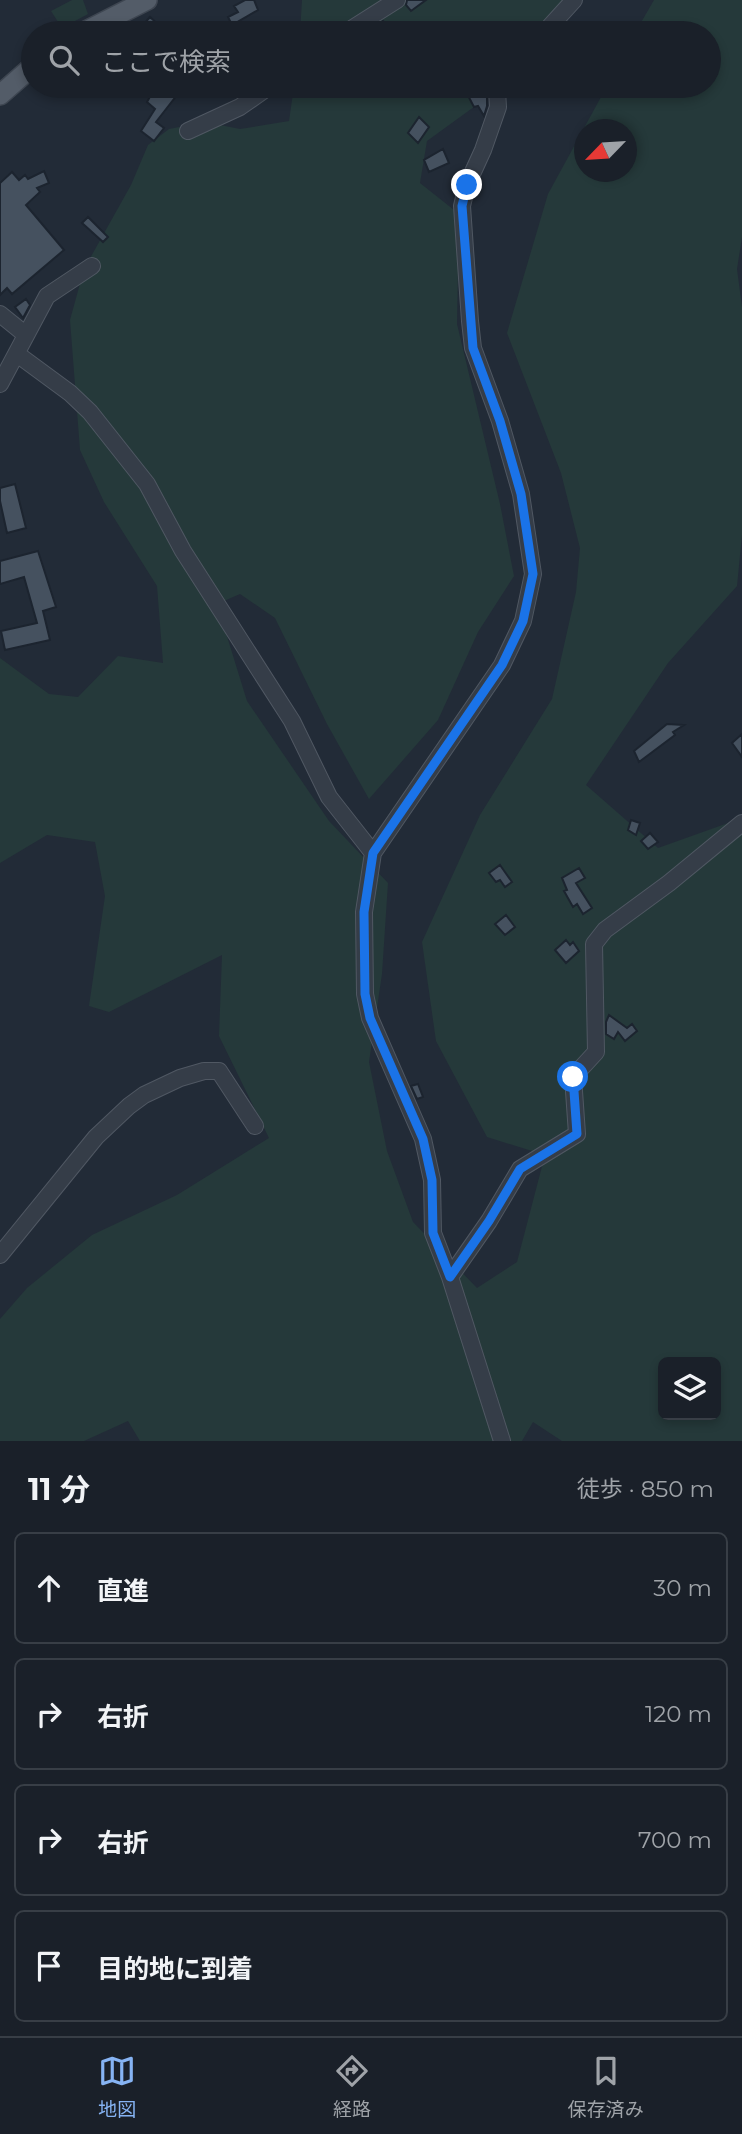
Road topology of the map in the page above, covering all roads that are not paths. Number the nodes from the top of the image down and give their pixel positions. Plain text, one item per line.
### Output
1 (147, 0) edge
2 (397, 0) edge
3 (574, 0) edge
4 (106, 21) edge
5 (364, 21) edge
6 (555, 21) edge
7 (21, 76) edge
8 (0, 94) edge
9 (253, 98) edge
10 (497, 98) edge
11 (188, 131) dead end
12 (92, 266) dead end
13 (0, 314) edge
14 (26, 335) junction
15 (17, 354) junction
16 (0, 384) edge
17 (742, 823) edge
18 (373, 853) junction
19 (255, 1126) dead end
20 (0, 1255) edge
21 (450, 1277) junction
22 (502, 1441) edge

1 - 4 main road
2 - 5 street
3 - 6 street
7 - 8 main road
9 - 11 street
10 - 18 street
12 - 14 street
13 - 14 street
14 - 15 street
15 - 16 street
15 - 18 street
17 - 21 street
18 - 21 street
19 - 20 street
21 - 22 street

